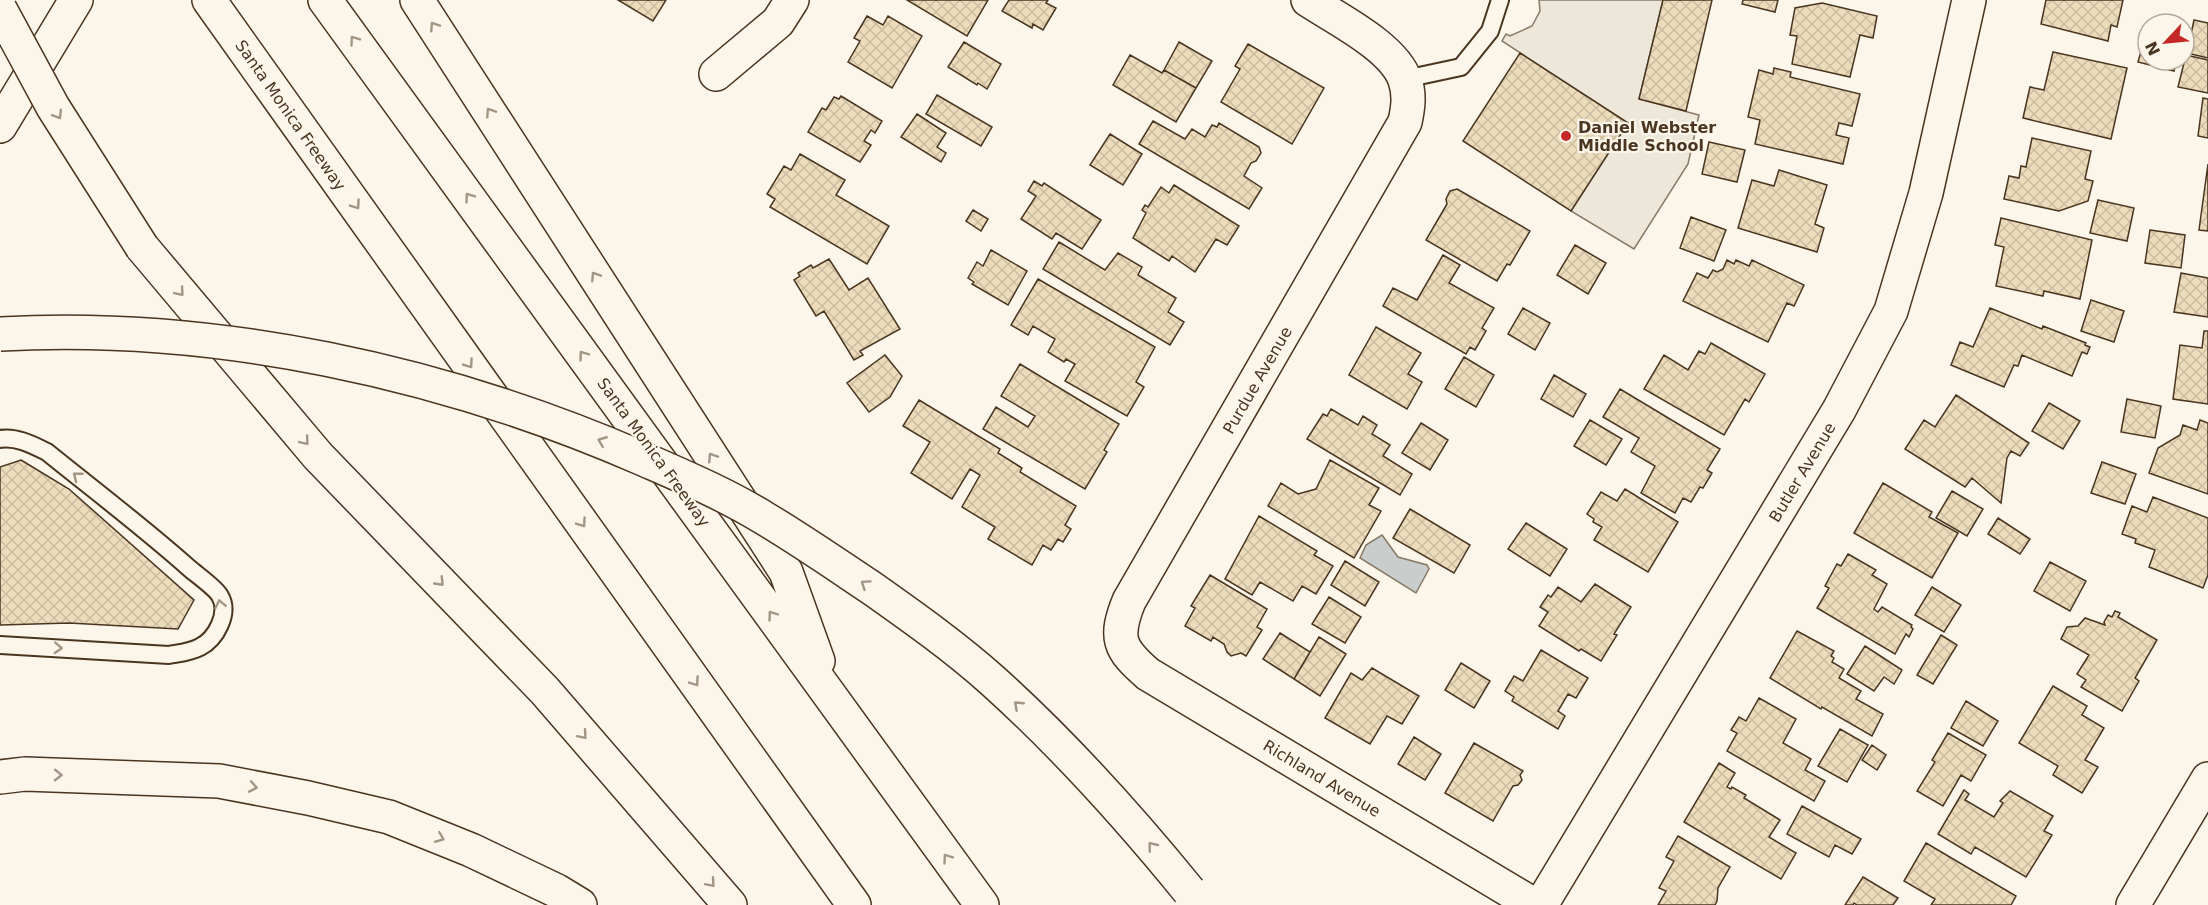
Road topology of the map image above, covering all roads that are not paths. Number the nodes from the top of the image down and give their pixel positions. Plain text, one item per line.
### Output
1 (76, 0) edge
2 (325, 0) edge
3 (417, 0) edge
4 (792, 0) edge
5 (1308, 0) edge
6 (1500, 0) edge
7 (1969, 0) edge
8 (0, 9) edge
9 (217, 10) edge
10 (716, 75) dead end
11 (1405, 79) junction
12 (0, 126) edge
13 (0, 334) edge
14 (0, 438) edge
15 (1121, 641) joint
16 (0, 645) edge
17 (831, 696) junction
18 (0, 777) edge
19 (2208, 779) edge
20 (1194, 898) edge
21 (580, 905) edge
22 (730, 905) edge
23 (854, 905) edge
24 (982, 905) edge
25 (1534, 905) edge
26 (1541, 905) edge
27 (2133, 905) edge

1 - 12 main road
17 -> 2 main road, Santa Monica Freeway
17 -> 3 main road
4 - 10 main road
5 - 11 main road
6 - 11 lane
7 - 26 main road, Butler Avenue
8 -> 22 main road, bridge
9 -> 23 main road, Santa Monica Freeway
11 - 15 main road, Purdue Avenue
20 -> 13 main road, bridge
16 -> 14 lane
15 - 25 main road, Richland Avenue
24 -> 17 main road, Santa Monica Freeway
18 -> 21 main road
19 - 27 main road

